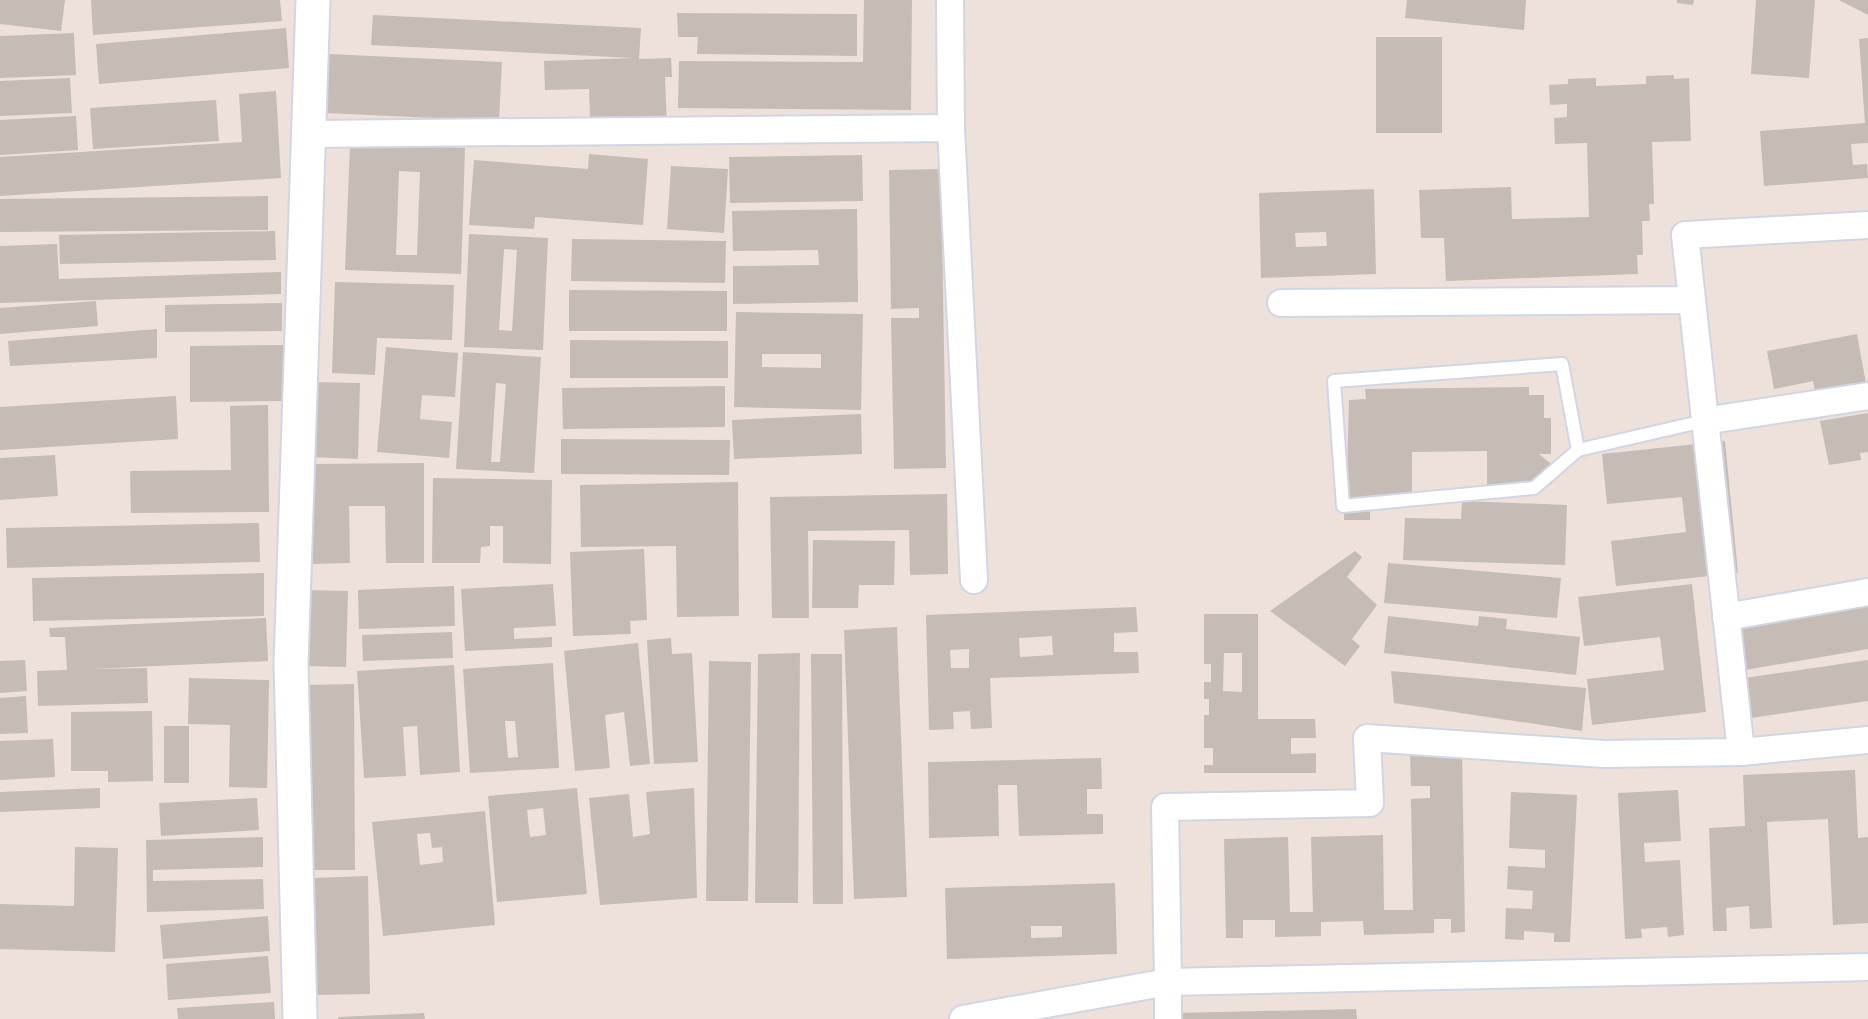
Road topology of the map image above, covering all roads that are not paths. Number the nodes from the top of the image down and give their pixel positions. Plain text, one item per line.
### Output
1 (313, 0) edge
2 (950, 0) edge
3 (951, 128) junction
4 (309, 134) junction
5 (1868, 225) edge
6 (1692, 300) junction
7 (1281, 303) dead end
8 (1868, 396) edge
9 (1704, 421) junction
10 (1578, 450) junction
11 (974, 580) dead end
12 (1868, 592) edge
13 (1726, 617) junction
14 (1868, 740) edge
15 (1741, 752) junction
16 (1868, 967) edge
17 (1168, 982) junction
18 (300, 1019) edge
19 (963, 1019) edge
20 (1168, 1019) edge

1 - 4 street
2 - 3 street
3 - 4 street
3 - 11 street
4 - 18 street
5 - 6 street
6 - 7 street
6 - 9 street
8 - 9 street
9 - 10 lane
9 - 13 street
10 - 10 lane
12 - 13 street
13 - 15 street
14 - 15 street
15 - 17 street
16 - 17 street
17 - 19 street
17 - 20 street

